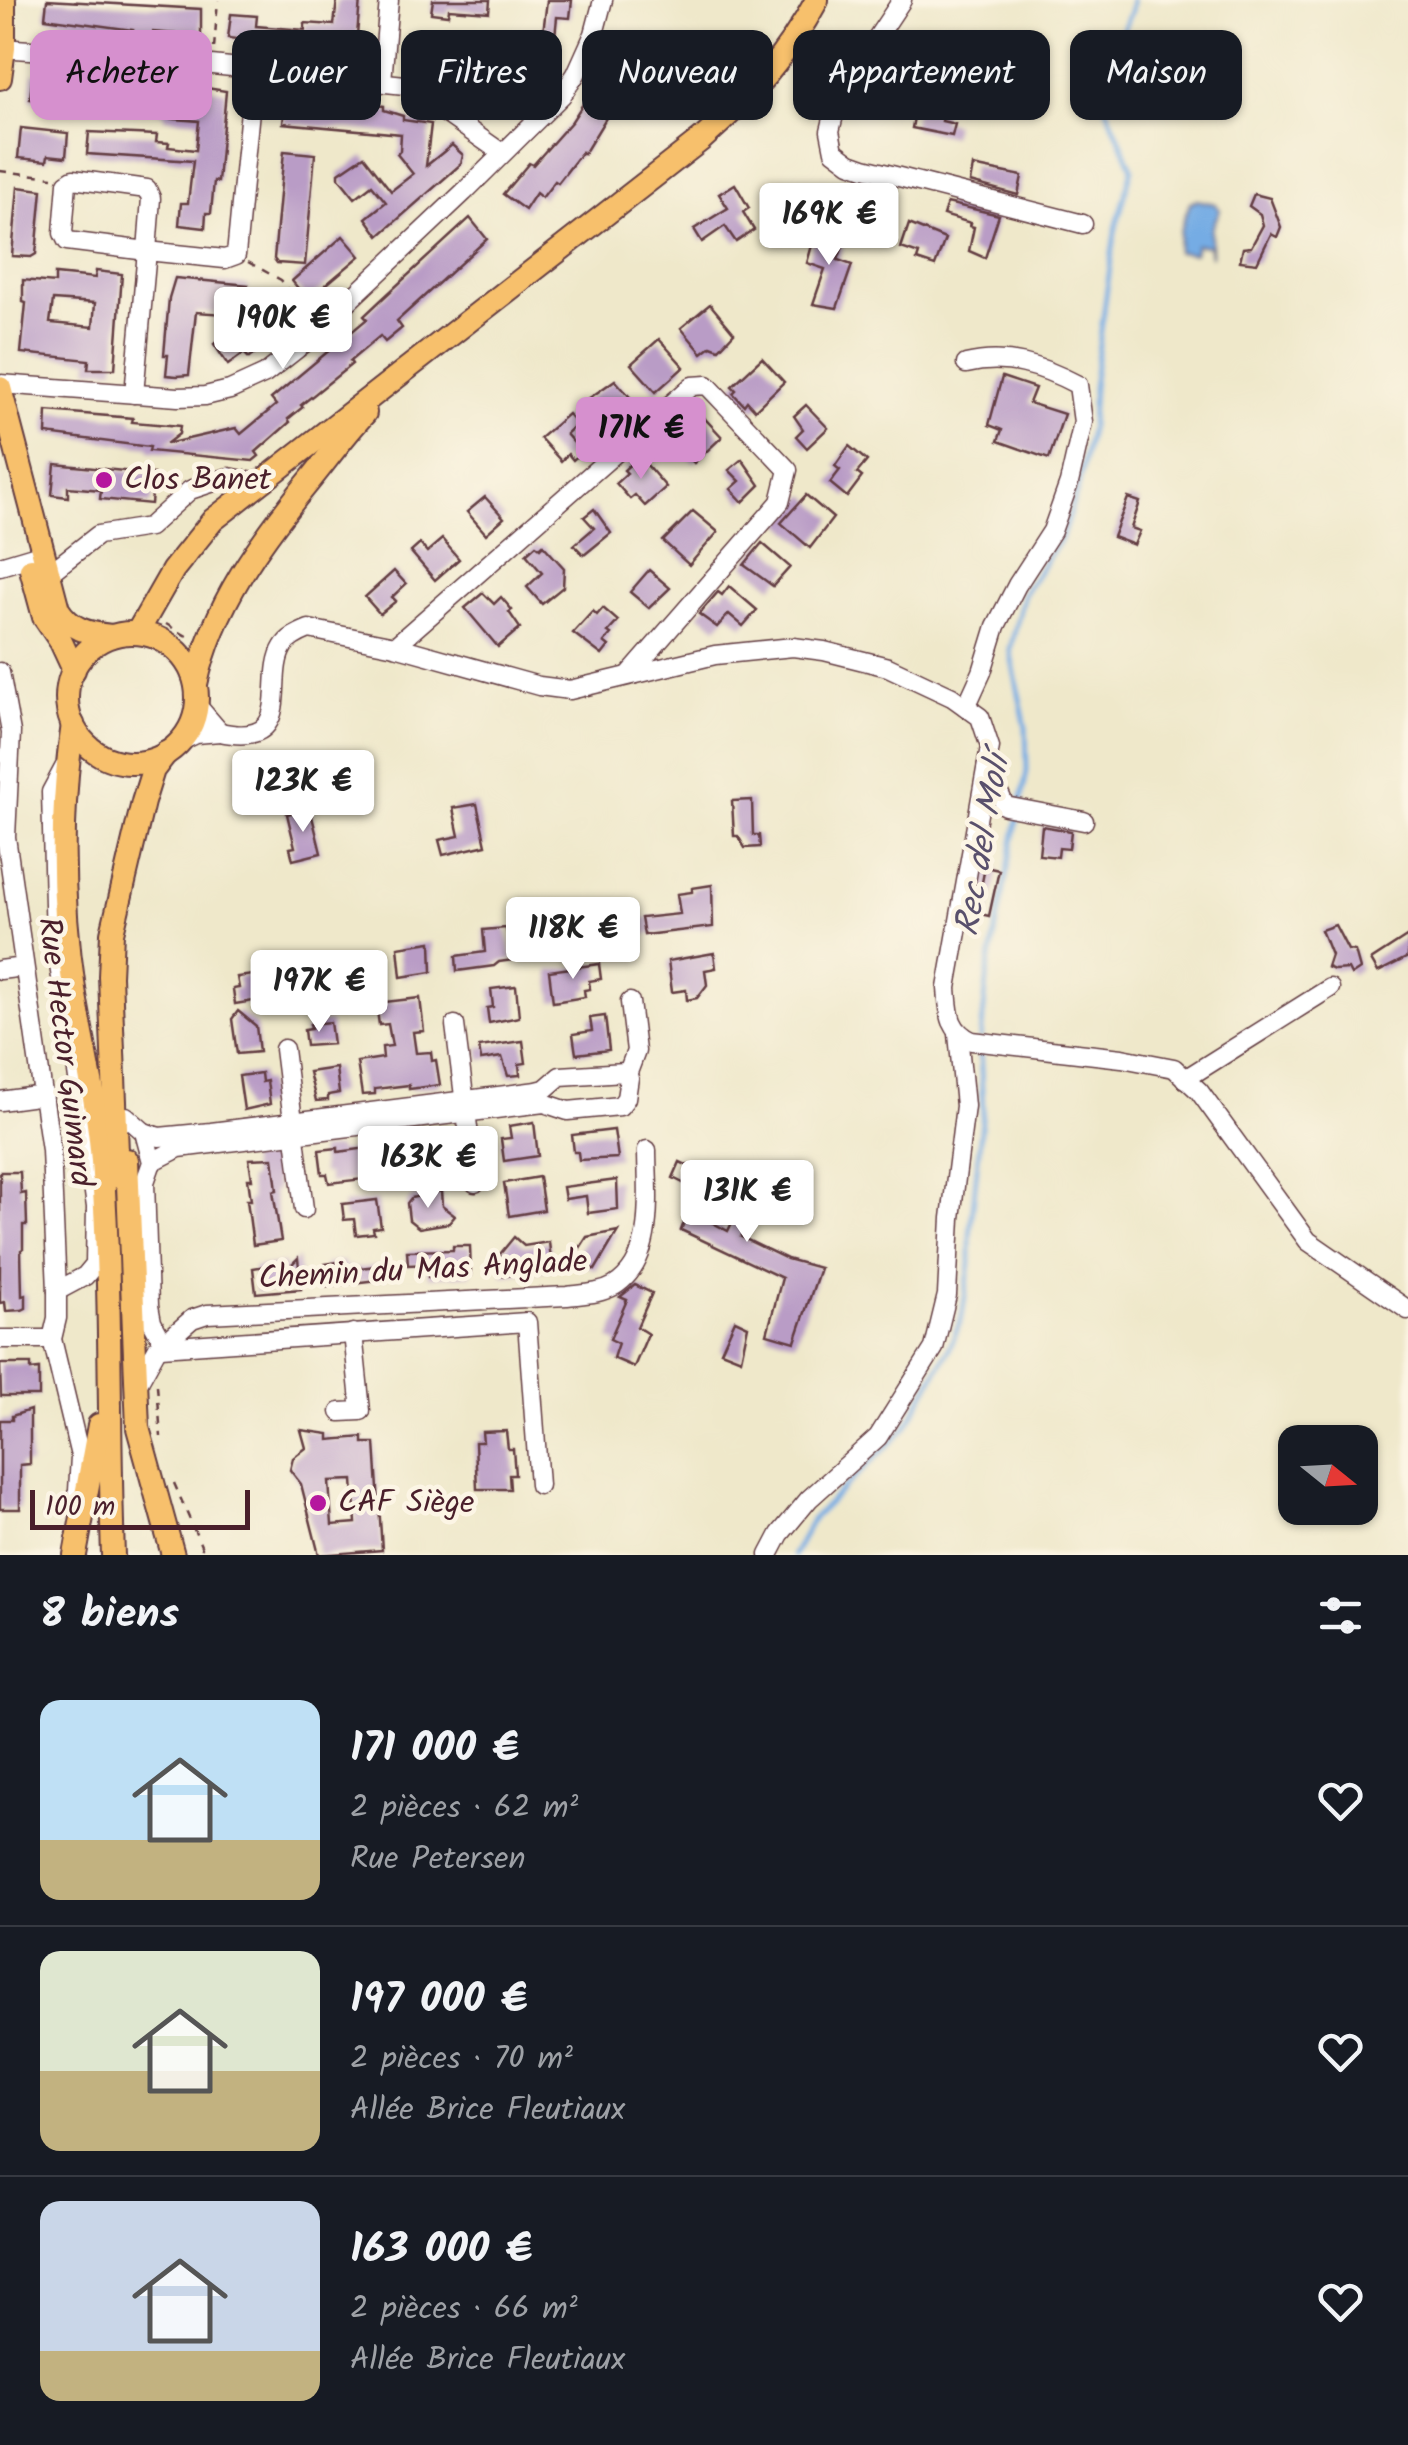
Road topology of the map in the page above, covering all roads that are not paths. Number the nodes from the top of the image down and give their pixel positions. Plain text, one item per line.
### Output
1 (4, 0) edge
2 (390, 0) edge
3 (602, 0) edge
4 (817, 0) edge
5 (902, 0) edge
6 (2, 48) edge
7 (232, 68) edge
8 (0, 78) edge
9 (382, 81) joint
10 (249, 120) edge
11 (502, 153) junction
12 (1084, 224) dead end
13 (147, 252) junction
14 (966, 364) dead end
15 (394, 382) junction
16 (0, 387) edge
17 (134, 394) junction
18 (0, 444) edge
19 (255, 487) junction
20 (0, 566) edge
21 (40, 567) junction
22 (130, 630) junction
23 (395, 646) junction
24 (74, 670) junction
25 (0, 672) edge
26 (629, 674) junction
27 (196, 695) junction
28 (966, 707) junction
29 (73, 724) junction
30 (220, 732) junction
31 (173, 748) junction
32 (68, 760) junction
33 (987, 764) junction
34 (1084, 821) dead end
35 (3, 837) edge
36 (116, 917) junction
37 (24, 967) junction
38 (0, 970) edge
39 (1330, 988) dead end
40 (630, 1002) dead end
41 (455, 1026) dead end
42 (973, 1040) junction
43 (284, 1049) dead end
44 (626, 1075) junction
45 (1186, 1079) junction
46 (44, 1094) junction
47 (546, 1096) junction
48 (0, 1101) edge
49 (465, 1106) junction
50 (126, 1116) junction
51 (295, 1129) junction
52 (144, 1132) junction
53 (647, 1150) dead end
54 (152, 1162) junction
55 (475, 1183) dead end
56 (304, 1209) dead end
57 (58, 1291) junction
58 (1408, 1310) edge
59 (353, 1333) junction
60 (0, 1338) edge
61 (52, 1339) junction
62 (160, 1347) junction
63 (108, 1372) junction
64 (136, 1388) junction
65 (340, 1412) dead end
66 (539, 1485) dead end
67 (65, 1555) edge
68 (75, 1555) edge
69 (113, 1555) edge
70 (124, 1555) edge
71 (173, 1555) edge
72 (769, 1555) edge

1 - 6 main road
2 - 9 street
3 - 11 street
4 - 15 main road
5 - 12 street
6 - 7 street
6 - 8 main road
9 - 11 street
10 - 13 street
11 - 17 street
13 - 13 street
13 - 17 street
14 - 28 street
15 - 19 main road
15 - 27 main road
16 - 17 street
16 - 21 main road
18 - 21 main road
19 - 21 street
19 - 22 main road
20 - 21 street
21 - 22 main road
21 - 24 main road
22 - 24 main road
22 - 27 main road
23 - 26 street
23 - 26 street
23 - 30 street
24 - 29 main road
25 - 35 street, Rue Hector Guimard
26 - 28 street
27 - 30 street
27 - 31 main road
28 - 33 street
29 - 31 main road
29 - 32 main road
30 - 31 street
31 - 36 main road
32 - 57 street
32 - 63 main road
33 - 34 street
33 - 42 street
35 - 37 street, Rue Hector Guimard
36 - 50 main road
36 - 70 main road
37 - 38 street
37 - 46 street, Rue Hector Guimard
39 - 45 street
40 - 44 street
41 - 49 street
42 - 45 street
42 - 72 street
43 - 51 street
44 - 47 street
44 - 47 street
45 - 58 street
46 - 48 street
46 - 57 street, Rue Hector Guimard
47 - 49 street
49 - 51 street
49 - 55 street
50 - 52 street
50 - 64 main road
51 - 52 street
51 - 54 street
51 - 56 street
52 - 54 street
53 - 62 street, Chemin du Mas Anglade
54 - 62 street
57 - 61 street, Rue Hector Guimard
59 - 62 street
59 - 65 street
59 - 66 street
60 - 61 street
61 - 67 street, Rue Hector Guimard
62 - 64 street
63 - 68 main road
63 - 69 main road
64 - 71 main road

